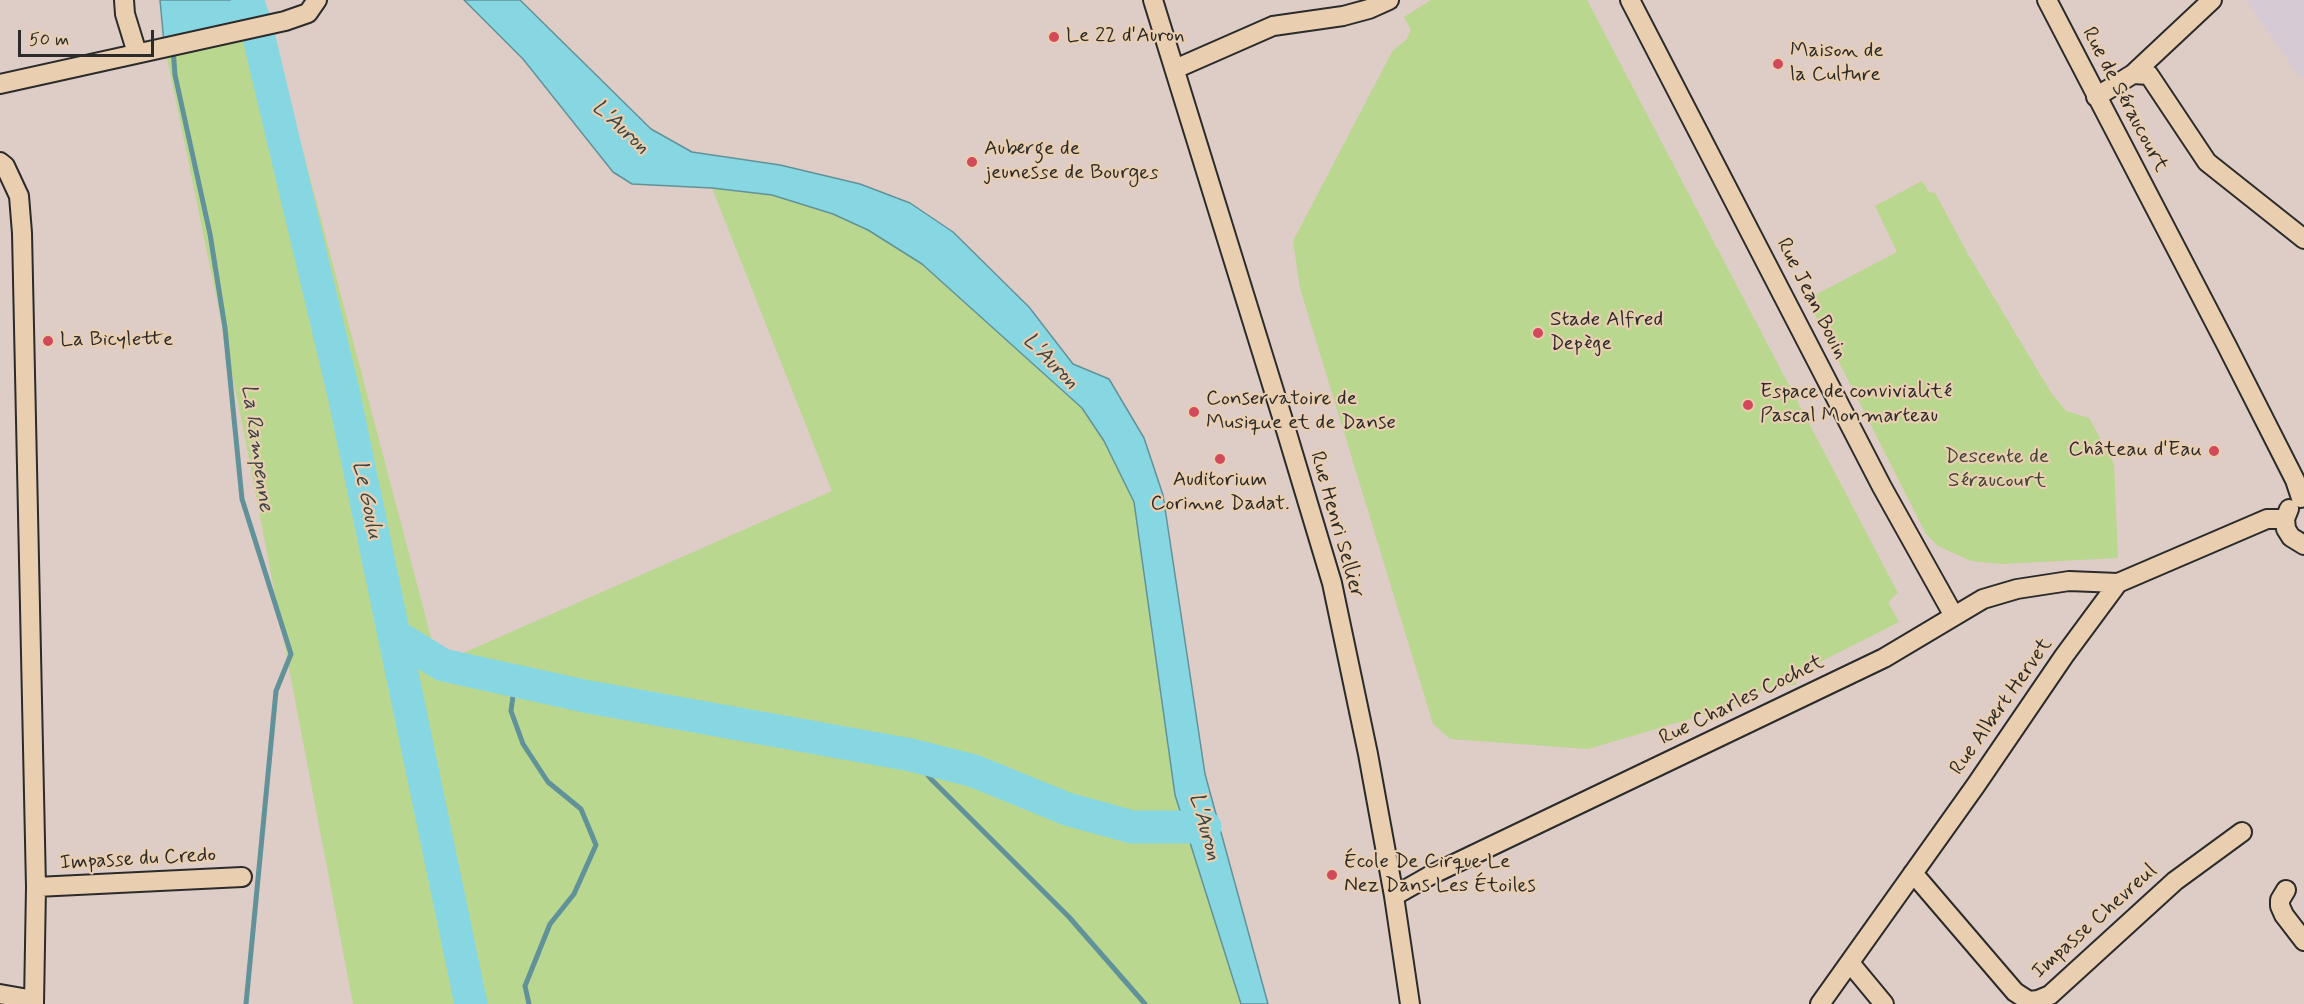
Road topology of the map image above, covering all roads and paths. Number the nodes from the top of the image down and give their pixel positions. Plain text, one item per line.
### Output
1 (124, 0) edge
2 (317, 0) edge
3 (1153, 0) edge
4 (1389, 0) edge
5 (1630, 0) edge
6 (2047, 0) edge
7 (2212, 0) edge
8 (137, 53) junction
9 (1175, 69) junction
10 (2133, 74) junction
11 (0, 84) edge
12 (2096, 97) junction
13 (0, 162) edge
14 (2304, 238) edge
15 (2302, 498) edge
16 (2285, 519) junction
17 (2304, 545) edge
18 (2118, 583) junction
19 (1954, 616) junction
20 (2242, 832) dead end
21 (1913, 873) junction
22 (242, 877) dead end
23 (36, 887) junction
24 (2286, 890) dead end
25 (1394, 896) junction
26 (2304, 941) edge
27 (1850, 963) junction
28 (0, 994) edge
29 (34, 1002) edge
30 (1410, 1004) edge
31 (1820, 1004) edge
32 (1884, 1004) edge

1 - 8 street
2 - 8 street
3 - 9 street, Rue Henri Sellier
4 - 9 street
5 - 19 street, Rue Jean Bouin
6 - 12 street, Rue de Séraucourt
7 - 10 street
8 - 11 street
9 - 25 street, Rue Henri Sellier
10 - 12 street
10 - 14 street
12 - 15 street, Rue de Séraucourt
13 - 23 street
15 - 16 street
16 - 17 street
16 - 18 street
18 - 19 street, Rue Charles Cochet
18 - 21 street, Rue Albert Hervet
19 - 25 street, Rue Charles Cochet
20 - 21 street, Impasse Chevreul
21 - 27 street, Rue Albert Hervet
22 - 23 street, Impasse du Credo
23 - 29 street
24 - 26 street
25 - 30 street, Rue Henri Sellier
27 - 31 street, Rue Albert Hervet
27 - 32 street
28 - 29 street

